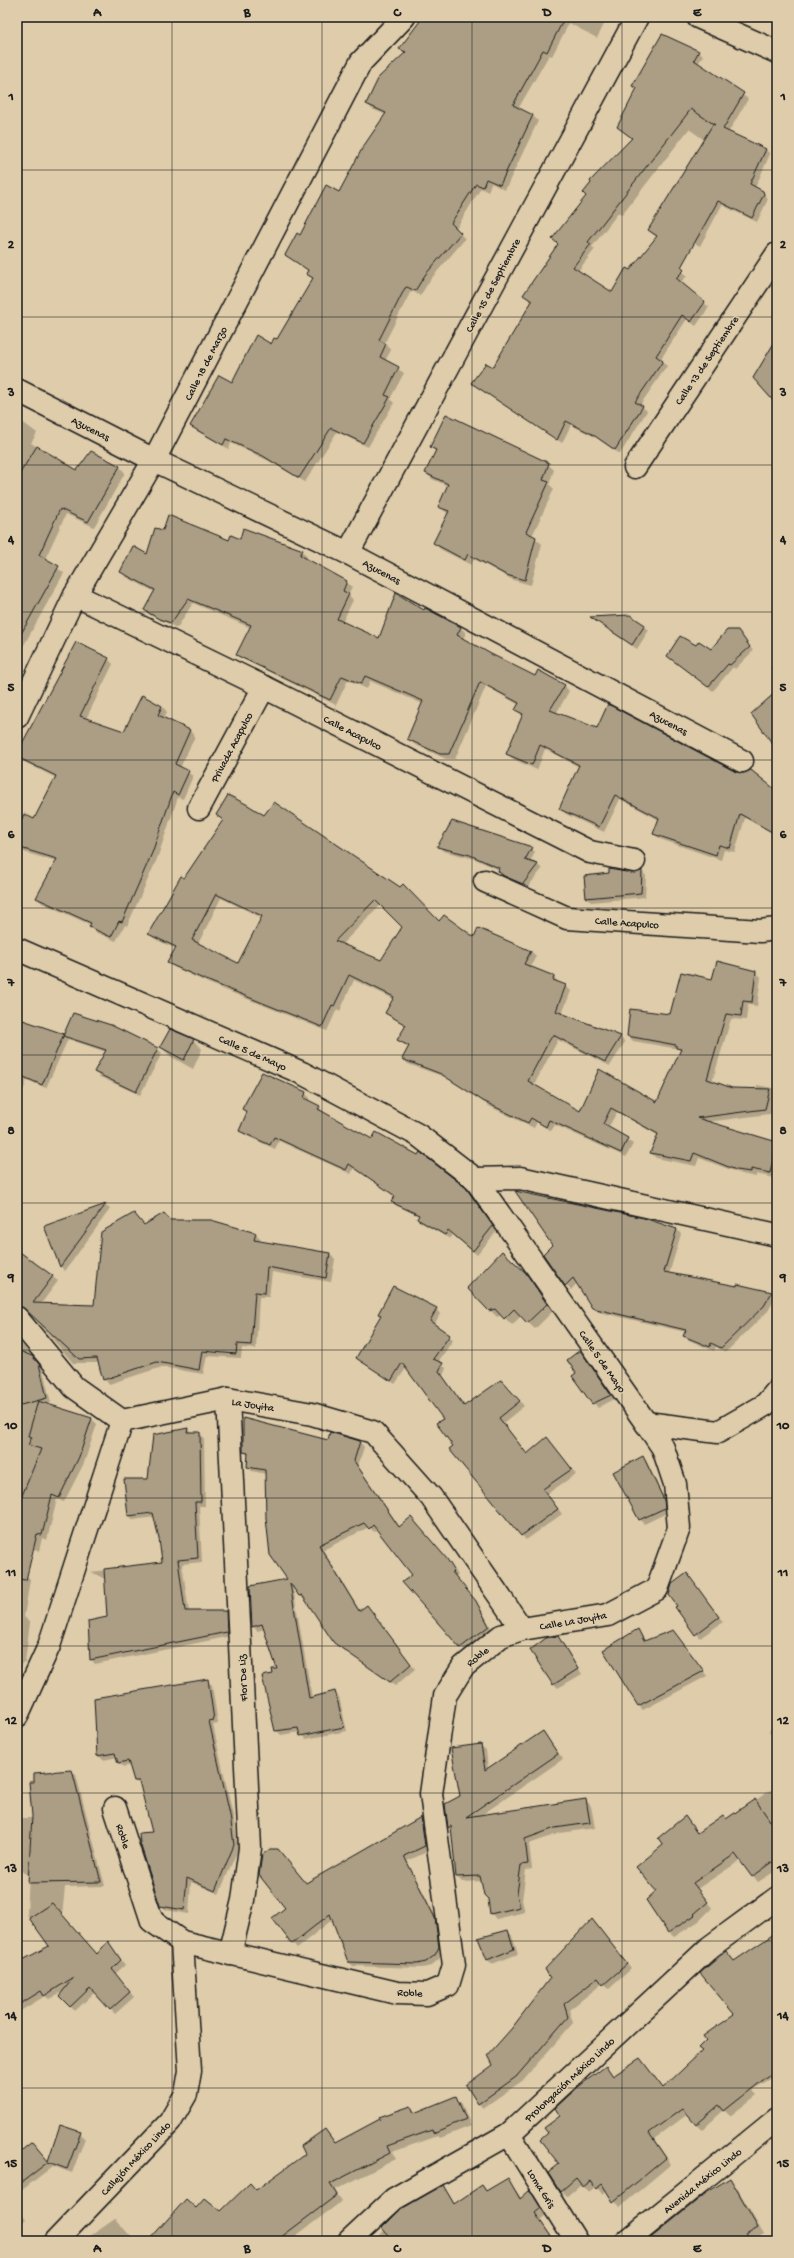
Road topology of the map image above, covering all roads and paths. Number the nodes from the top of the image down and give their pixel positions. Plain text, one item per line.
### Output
1 (404, 17) edge
2 (637, 17) edge
3 (698, 17) edge
4 (777, 52) edge
5 (777, 254) edge
6 (17, 390) edge
7 (154, 460) junction
8 (635, 467) dead end
9 (348, 553) junction
10 (75, 595) junction
11 (264, 687) junction
12 (17, 717) edge
13 (742, 761) dead end
14 (199, 808) dead end
15 (634, 860) dead end
16 (485, 881) dead end
17 (777, 929) edge
18 (17, 949) edge
19 (475, 1179) junction
20 (777, 1235) edge
21 (17, 1318) edge
22 (777, 1391) edge
23 (228, 1399) junction
24 (122, 1421) junction
25 (646, 1423) junction
26 (522, 1629) junction
27 (17, 1716) edge
28 (115, 1808) dead end
29 (777, 1898) edge
30 (182, 1942) junction
31 (230, 1954) junction
32 (777, 2119) edge
33 (509, 2134) junction
34 (56, 2241) edge
35 (349, 2241) edge
36 (576, 2241) edge
37 (627, 2241) edge

1 - 7 street, Calle 18 de Marzo
2 - 9 street, Calle 15 de Septiembre
3 - 4 street
5 - 8 street, Calle 13 de Septiembre
6 - 7 street, Azucenas
7 - 9 street, Azucenas
7 - 10 street, Calle 18 de Marzo
9 - 13 street, Azucenas
10 - 11 street, Calle Acapulco
10 - 12 street, Calle 18 de Marzo
11 - 14 street, Privada Acapulco
11 - 15 street, Calle Acapulco
16 - 17 street, Calle Acapulco
18 - 19 street, Calle 5 de Mayo
19 - 20 street
19 - 25 street, Calle 5 de Mayo
21 - 24 street
22 - 25 street
23 - 24 street, La Joyita
23 - 26 street, La Joyita
23 - 31 street, Flor De Liz
24 - 27 street
25 - 26 street, Calle La Joyita
26 - 31 street, Roble
28 - 30 street, Roble
29 - 33 street, Prolongación México Lindo
30 - 31 street, Roble
30 - 34 street, Callejón México Lindo
32 - 37 street, Avenida México Lindo
33 - 35 street, Prolongación México Lindo
33 - 36 street, Loma Gris

